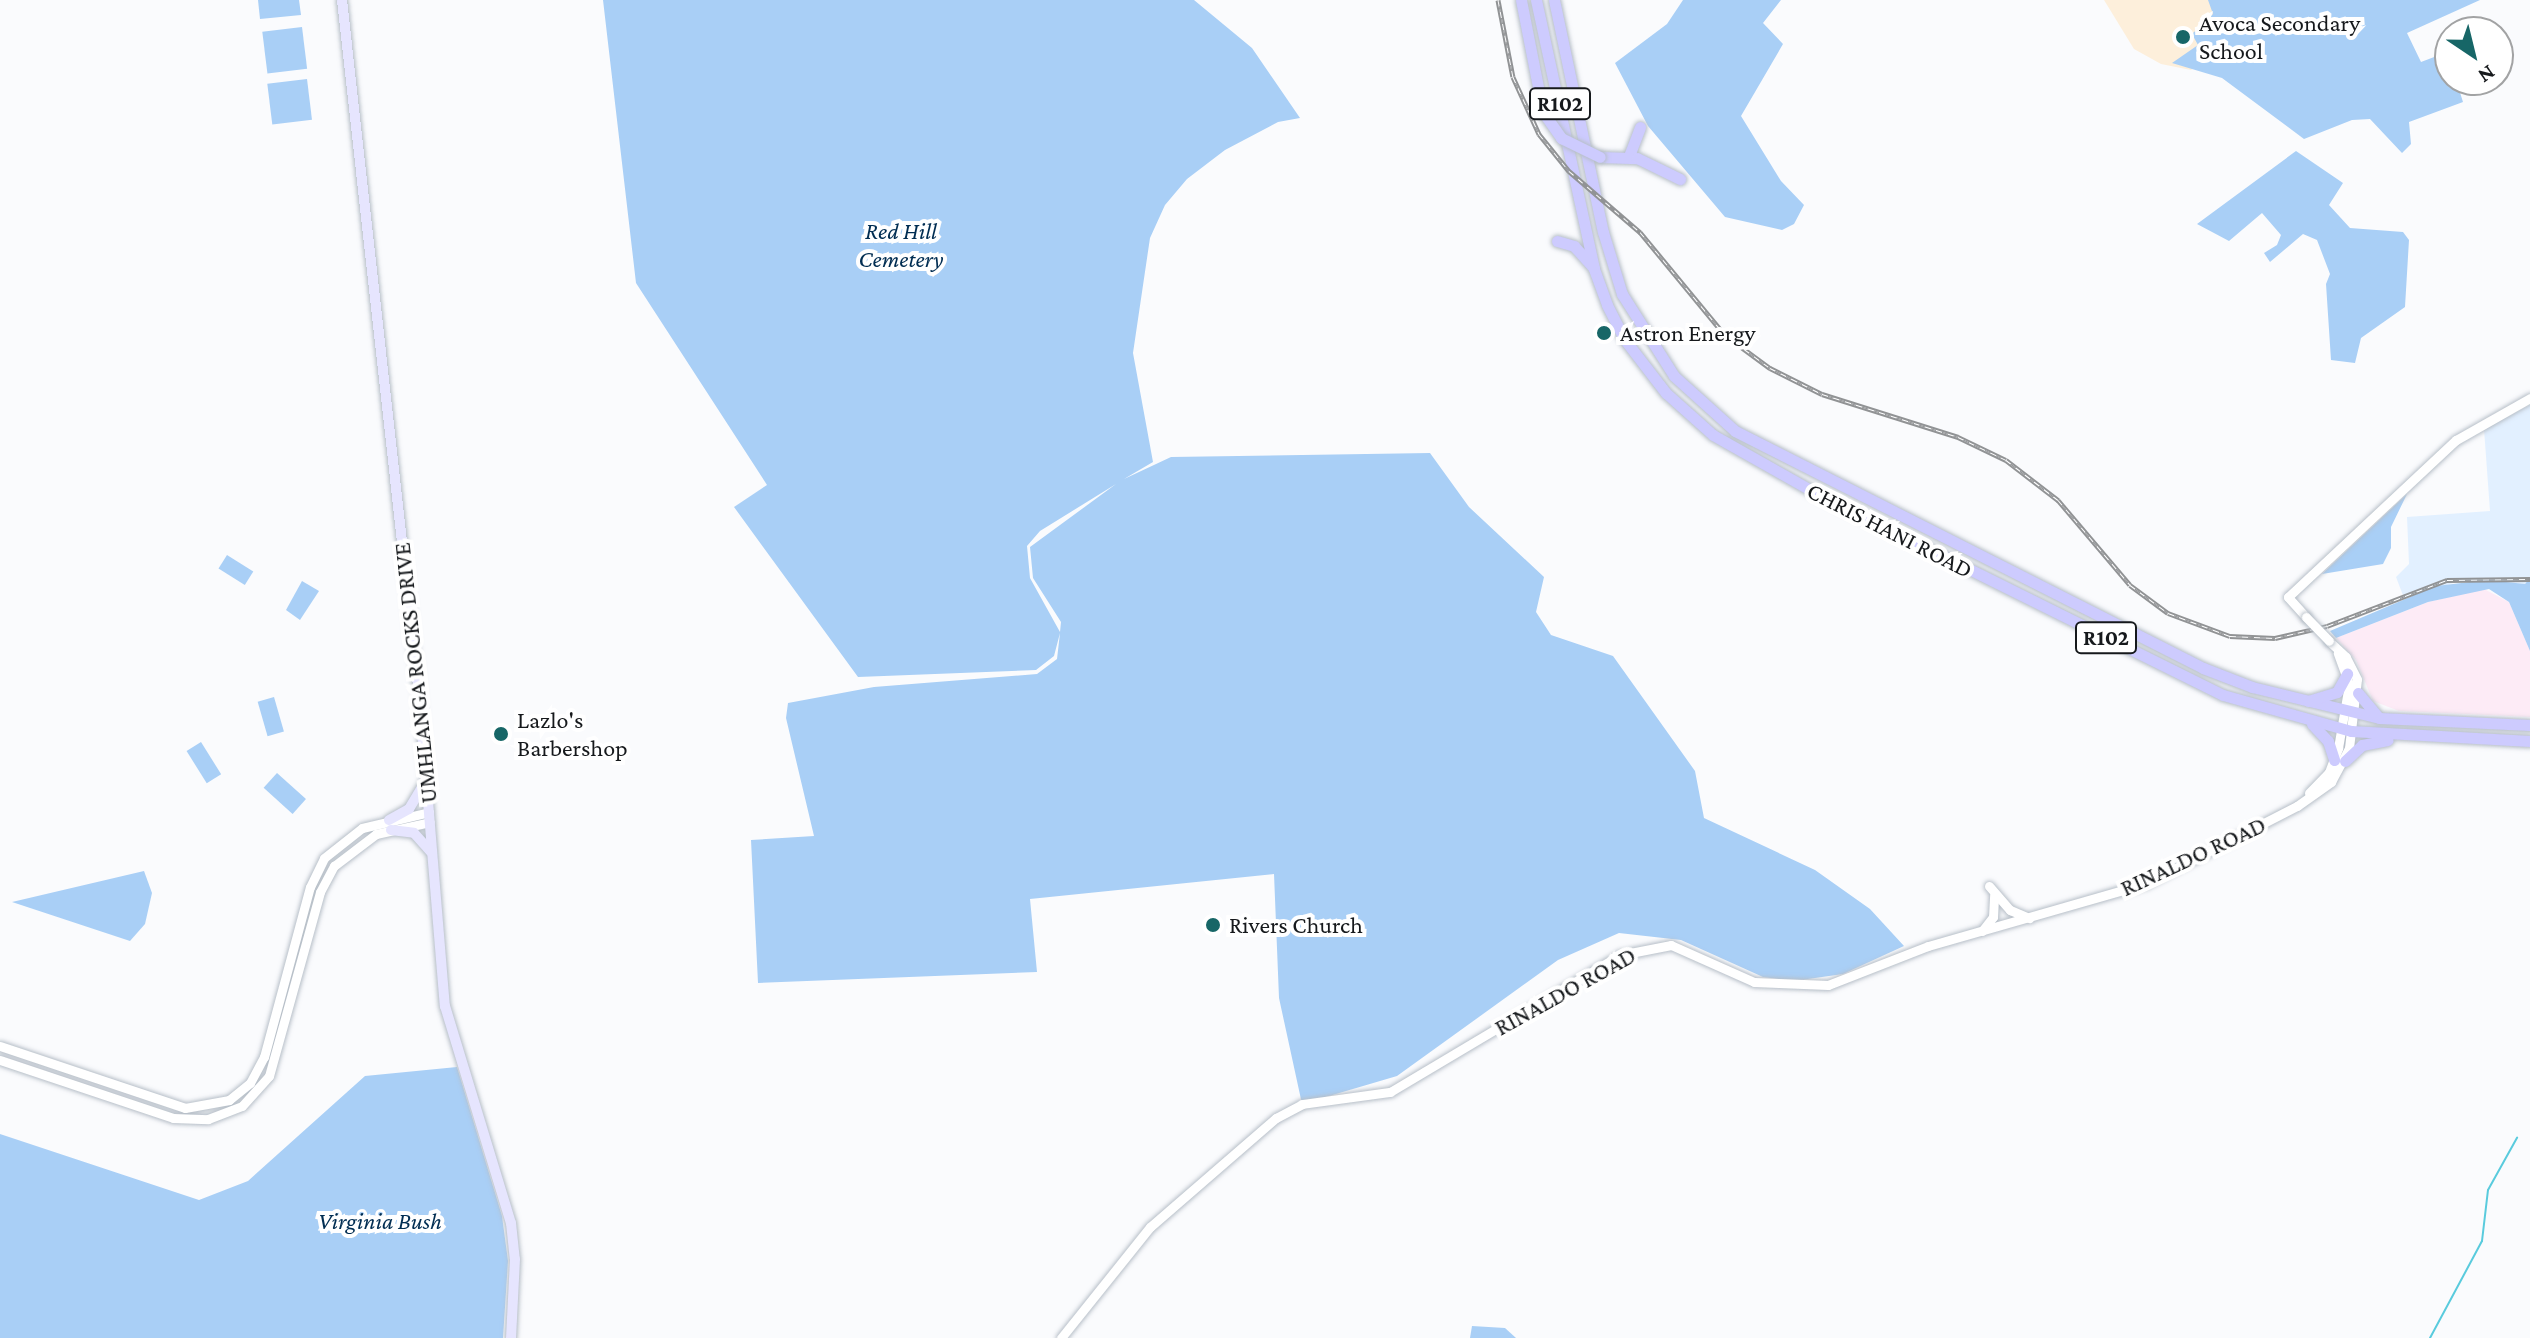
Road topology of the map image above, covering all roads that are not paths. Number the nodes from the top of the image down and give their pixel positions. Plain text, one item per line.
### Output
1 (342, 0) edge
2 (1521, 0) edge
3 (1536, 0) edge
4 (1554, 0) edge
5 (1640, 127) dead end
6 (1629, 156) junction
7 (1680, 179) dead end
8 (1557, 241) dead end
9 (1594, 269) junction
10 (2530, 398) edge
11 (2333, 645) junction
12 (2347, 674) junction
13 (2358, 693) junction
14 (2300, 702) junction
15 (2349, 713) junction
16 (2379, 718) junction
17 (2310, 722) junction
18 (2530, 725) edge
19 (2346, 730) junction
20 (2408, 737) junction
21 (2530, 741) edge
22 (2340, 760) junction
23 (426, 779) junction
24 (430, 817) junction
25 (386, 826) junction
26 (432, 854) junction
27 (2030, 918) junction
28 (1982, 931) junction
29 (0, 1046) edge
30 (264, 1057) junction
31 (0, 1060) edge
32 (275, 1060) junction
33 (139, 1093) junction
34 (134, 1105) junction
35 (511, 1338) edge
36 (1061, 1338) edge

1 - 23 main road, UMHLANGA ROCKS DRIVE
2 - 6 main road, bridge
3 - 9 main road, CHRIS HANI ROAD / R102
4 - 14 main road, CHRIS HANI ROAD / R102
5 - 6 main road
6 - 7 main road
8 - 9 main road
9 - 17 main road, CHRIS HANI ROAD / R102
10 - 11 street, bridge
11 - 12 street
11 - 13 street
12 - 14 main road
12 - 15 street
13 - 15 street
13 - 16 main road
14 - 15 main road, CHRIS HANI ROAD / R102
15 - 16 main road, CHRIS HANI ROAD / R102
15 - 19 street, RINALDO ROAD
16 - 18 main road, CHRIS HANI ROAD / R102
17 - 19 main road, CHRIS HANI ROAD / R102
17 - 22 main road
19 - 20 main road, CHRIS HANI ROAD / R102
19 - 22 street, RINALDO ROAD
20 - 21 main road, CHRIS HANI ROAD / R102
20 - 22 main road
22 - 27 street, RINALDO ROAD
23 - 24 main road, UMHLANGA ROCKS DRIVE
23 - 25 main road
24 - 25 street
24 - 26 main road, UMHLANGA ROCKS DRIVE
25 - 26 main road
25 - 30 street
25 - 32 street
26 - 35 main road, UMHLANGA ROCKS DRIVE
27 - 28 street, RINALDO ROAD
27 - 28 street
28 - 36 street, RINALDO ROAD
29 - 33 street
30 - 32 street
30 - 33 street
31 - 34 street
32 - 34 street
33 - 34 street

